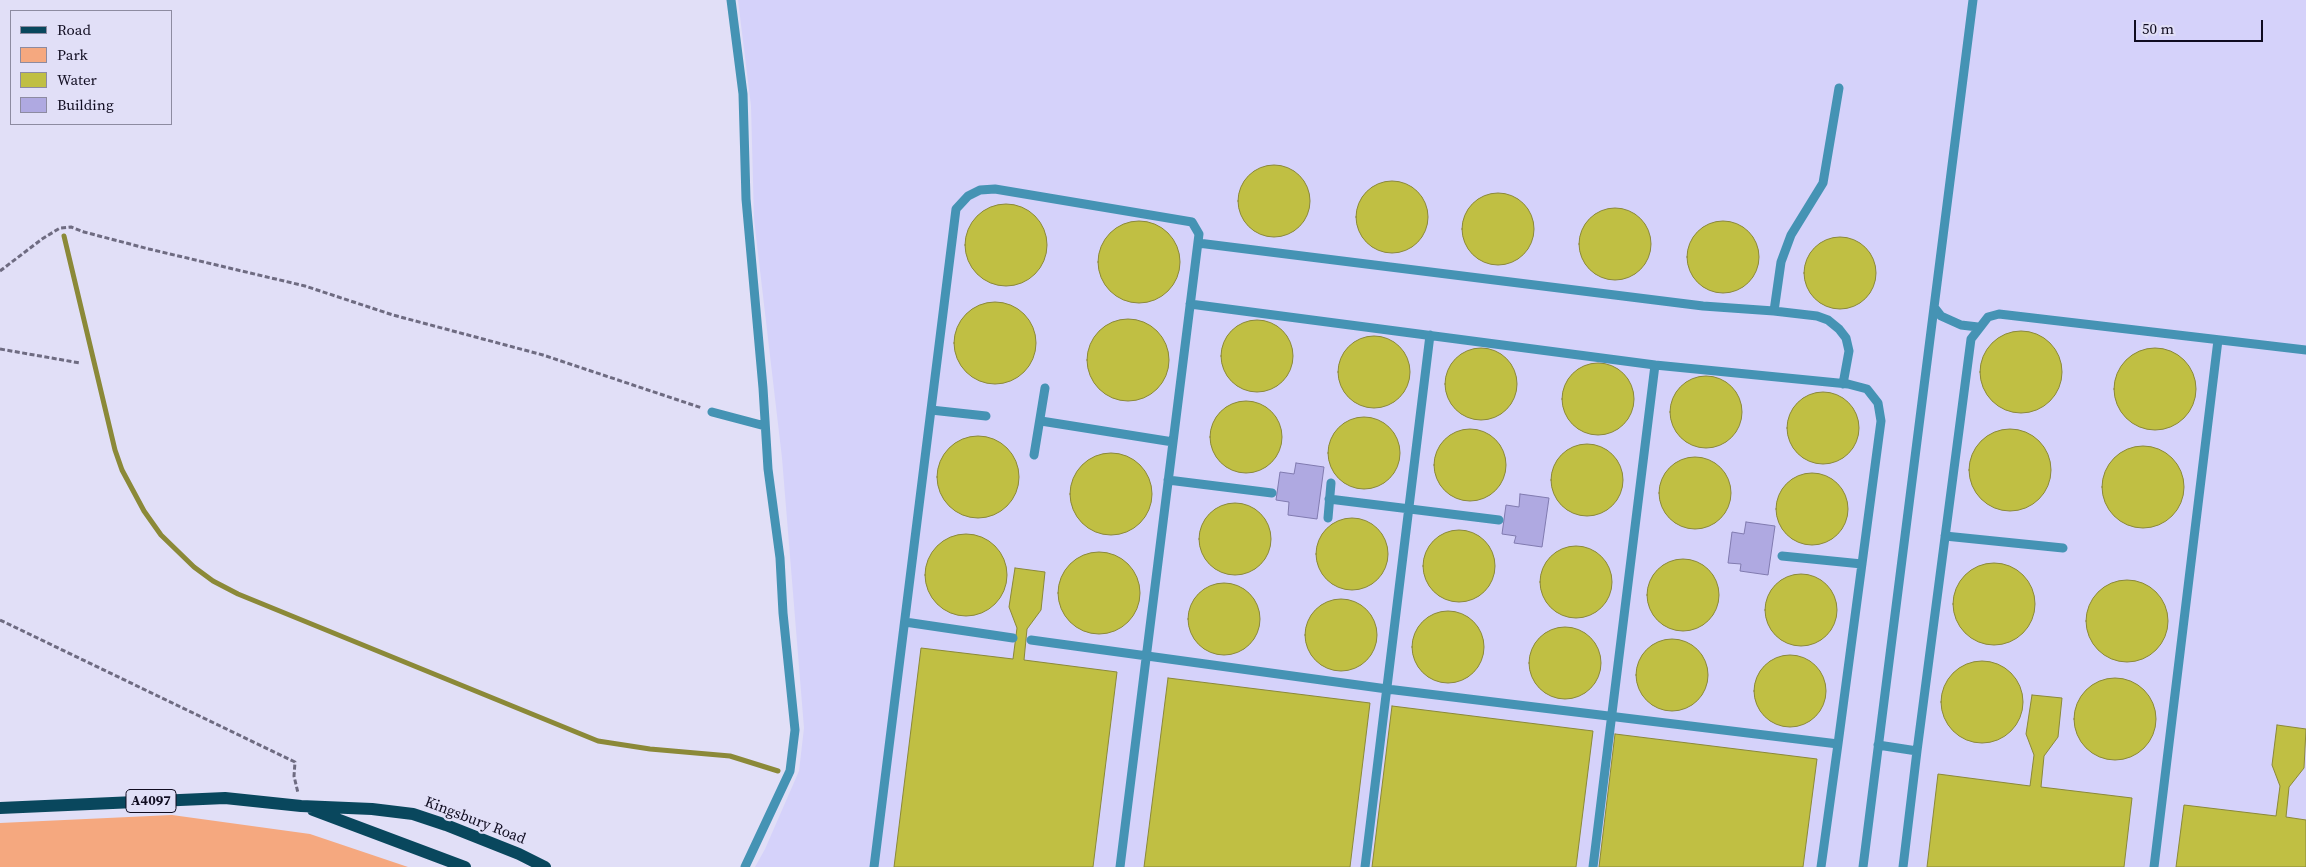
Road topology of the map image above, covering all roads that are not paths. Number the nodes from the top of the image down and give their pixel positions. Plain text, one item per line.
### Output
1 (731, 0) edge
2 (1974, 0) edge
3 (1839, 88) dead end
4 (1198, 243) junction
5 (1190, 304) junction
6 (1934, 307) junction
7 (1774, 311) junction
8 (1978, 327) junction
9 (1430, 335) junction
10 (2218, 340) junction
11 (2306, 350) edge
12 (1655, 365) junction
13 (1843, 384) junction
14 (1045, 388) dead end
15 (931, 410) junction
16 (712, 412) road end
17 (986, 416) dead end
18 (1041, 421) junction
19 (765, 426) junction
20 (1173, 442) junction
21 (1034, 456) dead end
22 (1168, 480) junction
23 (1331, 483) dead end
24 (1272, 493) dead end
25 (1329, 499) junction
26 (1409, 509) junction
27 (1328, 518) dead end
28 (1499, 520) dead end
29 (1945, 536) junction
30 (2063, 548) dead end
31 (1782, 556) dead end
32 (1862, 564) junction
33 (905, 622) junction
34 (1013, 638) dead end
35 (1030, 640) dead end
36 (1146, 656) junction
37 (1387, 689) junction
38 (1612, 716) junction
39 (1838, 744) junction
40 (1878, 746) junction
41 (1917, 751) junction
42 (301, 806) junction
43 (0, 808) edge
44 (465, 867) edge
45 (545, 867) edge
46 (745, 867) edge
47 (874, 867) edge
48 (1120, 867) edge
49 (1365, 867) edge
50 (1593, 867) edge
51 (1821, 867) edge
52 (1862, 867) edge
53 (1903, 867) edge
54 (2154, 867) edge

1 - 19 lane
2 - 6 lane
3 - 7 lane
4 - 5 lane
4 - 7 lane
4 - 15 lane
5 - 9 lane
5 - 20 lane
6 - 8 lane
6 - 40 lane
7 - 13 lane
8 - 10 lane
8 - 29 lane
9 - 12 lane
9 - 26 lane
10 - 11 lane
10 - 54 lane
12 - 13 lane
12 - 38 lane
13 - 32 lane
14 - 18 lane
15 - 17 lane
15 - 33 lane
16 - 19 lane
18 - 20 lane
18 - 21 lane
19 - 46 lane
20 - 22 lane
22 - 24 lane
22 - 36 lane
23 - 25 lane
25 - 26 lane
25 - 27 lane
26 - 28 lane
26 - 37 lane
29 - 30 lane
29 - 41 lane
31 - 32 lane
32 - 39 lane
33 - 34 lane
33 - 47 lane
35 - 36 lane
36 - 37 lane
36 - 48 lane
37 - 38 lane
37 - 49 lane
38 - 39 lane
38 - 50 lane
39 - 51 lane
40 - 41 lane
40 - 52 lane
41 - 53 lane
42 - 43 main road, Kingsbury Road / A4097
42 - 44 main road, Kingsbury Road / A4097
42 - 45 main road, Kingsbury Road / A4097

